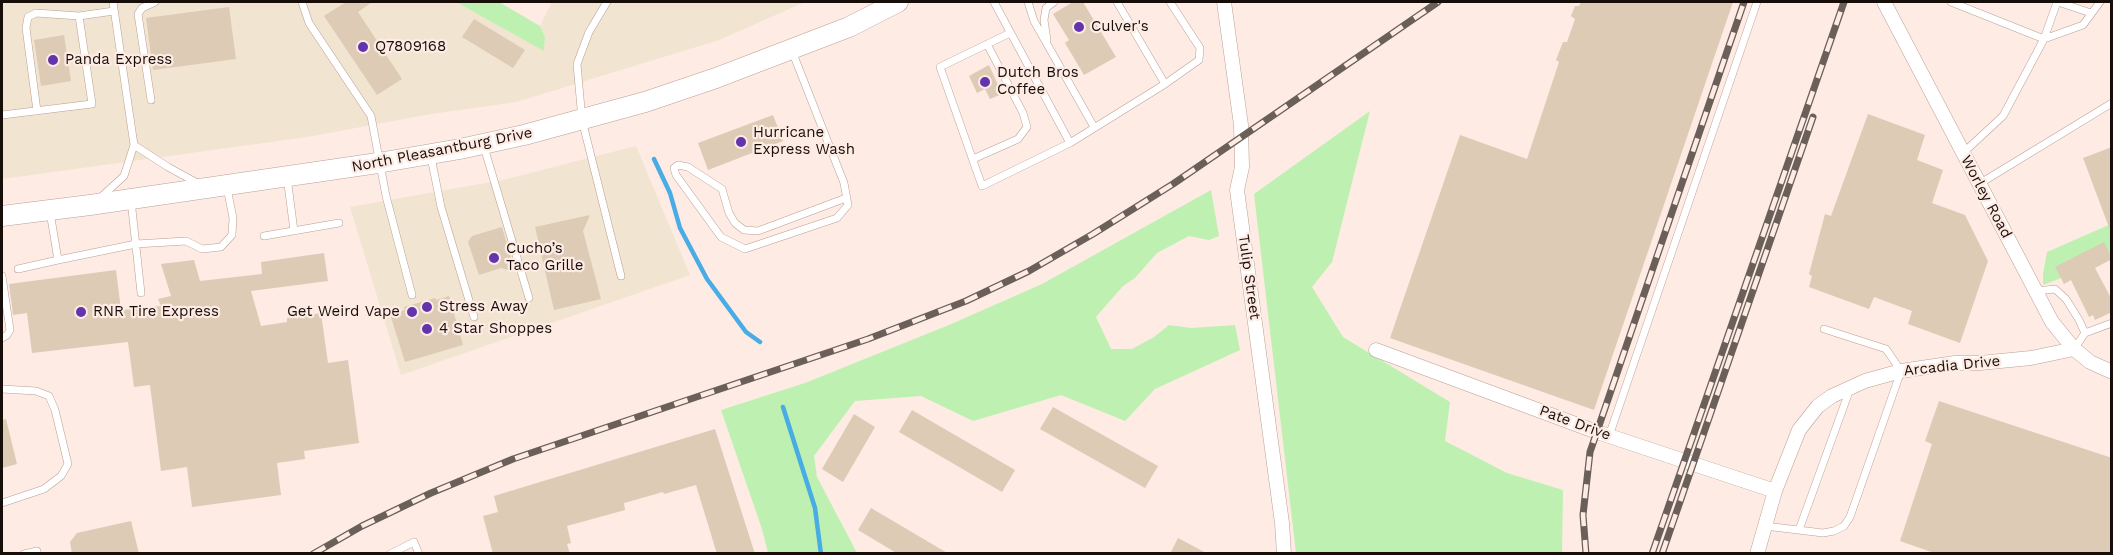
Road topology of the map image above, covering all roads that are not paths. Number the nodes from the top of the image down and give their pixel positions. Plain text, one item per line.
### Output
1 (113, 2) edge
2 (155, 2) edge
3 (302, 2) edge
4 (607, 2) edge
5 (898, 2) edge
6 (994, 2) edge
7 (1028, 2) edge
8 (1054, 2) edge
9 (1118, 2) edge
10 (1170, 2) edge
11 (1224, 2) edge
12 (1757, 2) edge
13 (1884, 2) edge
14 (1951, 2) edge
15 (2057, 2) edge
16 (2100, 2) edge
17 (114, 11) junction
18 (2091, 14) junction
19 (79, 16) junction
20 (1010, 33) junction
21 (2044, 39) junction
22 (987, 44) junction
23 (1048, 46) junction
24 (792, 49) junction
25 (1166, 84) junction
26 (151, 100) dead end
27 (2112, 104) edge
28 (37, 111) junction
29 (2, 116) edge
30 (582, 120) junction
31 (1094, 127) junction
32 (1070, 143) junction
33 (483, 144) junction
34 (134, 145) junction
35 (1963, 153) junction
36 (430, 154) junction
37 (973, 159) junction
38 (378, 163) junction
39 (287, 176) junction
40 (1979, 184) junction
41 (227, 186) junction
42 (206, 188) junction
43 (846, 198) junction
44 (131, 200) junction
45 (90, 205) junction
46 (50, 210) junction
47 (2, 216) edge
48 (339, 223) dead end
49 (294, 231) junction
50 (264, 236) dead end
51 (136, 244) junction
52 (58, 260) junction
53 (18, 269) dead end
54 (2, 276) edge
55 (621, 276) dead end
56 (2036, 291) junction
57 (141, 293) dead end
58 (412, 296) dead end
59 (529, 298) dead end
60 (474, 317) dead end
61 (2112, 323) edge
62 (1824, 329) dead end
63 (2085, 333) junction
64 (2, 338) edge
65 (2074, 349) junction
66 (1376, 350) dead end
67 (1901, 371) junction
68 (2112, 372) edge
69 (2, 388) edge
70 (1851, 388) junction
71 (1609, 436) junction
72 (1775, 491) junction
73 (2, 503) edge
74 (1765, 526) junction
75 (1799, 530) junction
76 (37, 551) dead end
77 (24, 554) edge
78 (390, 554) edge
79 (419, 554) edge
80 (1284, 554) edge
81 (1757, 554) edge

1 - 17 lane
2 - 26 lane
3 - 38 lane
4 - 30 lane
5 - 24 main road, North Pleasantburg Drive
6 - 20 lane
7 - 23 lane
8 - 23 lane
9 - 25 lane
10 - 25 lane
11 - 80 street, Tulip Street
12 - 71 lane
13 - 35 street, Worley Road
14 - 21 lane
15 - 18 lane
15 - 21 lane
16 - 18 lane
17 - 19 lane
17 - 34 lane
18 - 21 lane
19 - 28 lane
19 - 28 lane
20 - 22 lane
20 - 32 lane
21 - 35 lane
22 - 37 lane
22 - 37 lane
23 - 31 lane
24 - 30 main road, North Pleasantburg Drive
24 - 43 lane
25 - 31 lane
27 - 40 lane
28 - 29 lane
30 - 33 main road, North Pleasantburg Drive
30 - 55 lane
31 - 32 lane
32 - 37 lane
33 - 36 main road, North Pleasantburg Drive
33 - 59 lane
34 - 42 lane
34 - 45 lane
35 - 40 street, Worley Road
36 - 38 main road, North Pleasantburg Drive
36 - 60 lane
38 - 39 main road, North Pleasantburg Drive
38 - 58 lane
39 - 41 main road, North Pleasantburg Drive
39 - 49 lane
40 - 56 street, Worley Road
41 - 42 main road, North Pleasantburg Drive
41 - 51 lane
42 - 44 main road, North Pleasantburg Drive
43 - 43 lane
44 - 45 main road, North Pleasantburg Drive
44 - 51 lane
45 - 46 main road, North Pleasantburg Drive
46 - 47 main road, North Pleasantburg Drive
46 - 52 lane
48 - 49 lane
49 - 50 lane
51 - 52 lane
51 - 57 lane
52 - 53 lane
54 - 64 lane
56 - 63 lane
56 - 65 street, Worley Road
61 - 63 lane
62 - 67 lane
63 - 65 lane
65 - 67 street, Arcadia Drive
65 - 68 street, Worley Road
66 - 71 street, Pate Drive
67 - 70 street, Arcadia Drive
67 - 75 lane
69 - 73 lane
70 - 72 street, Arcadia Drive
70 - 75 lane
71 - 72 street, Pate Drive
72 - 74 street, Arcadia Drive
74 - 75 lane
74 - 81 street, Arcadia Drive
76 - 77 lane
78 - 79 lane

